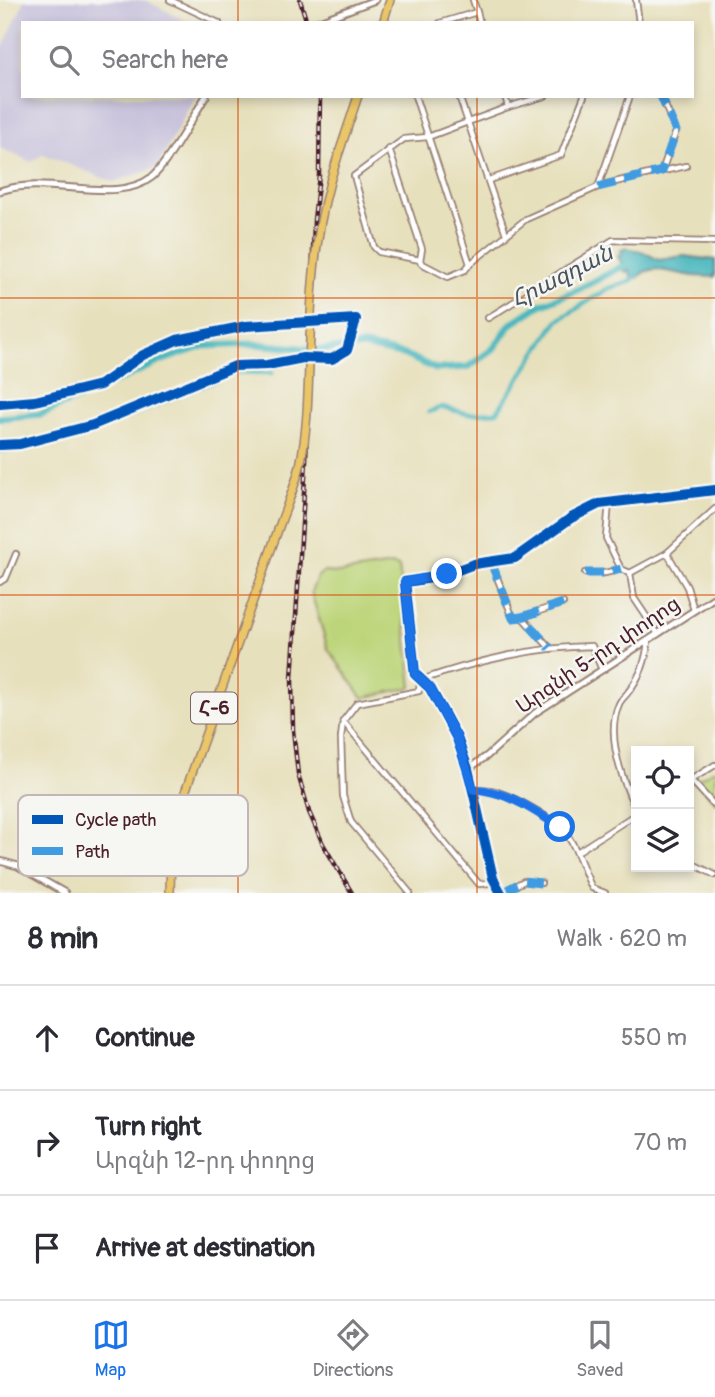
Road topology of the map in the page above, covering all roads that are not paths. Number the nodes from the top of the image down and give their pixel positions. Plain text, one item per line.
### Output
1 (170, 0) edge
2 (375, 0) edge
3 (390, 0) edge
4 (473, 0) edge
5 (636, 0) edge
6 (477, 12) junction
7 (215, 21) edge
8 (319, 21) edge
9 (384, 21) edge
10 (447, 21) edge
11 (479, 21) edge
12 (639, 21) edge
13 (205, 98) edge
14 (357, 98) edge
15 (416, 98) edge
16 (460, 98) edge
17 (506, 98) edge
18 (538, 98) edge
19 (583, 98) edge
20 (629, 98) edge
21 (662, 98) edge
22 (508, 107) junction
23 (468, 122) junction
24 (428, 137) junction
25 (389, 149) junction
26 (686, 166) dead end
27 (662, 171) junction
28 (489, 180) junction
29 (598, 187) junction
30 (0, 191) edge
31 (506, 234) junction
32 (715, 242) edge
33 (420, 260) junction
34 (470, 264) junction
35 (488, 318) dead end
36 (0, 404) edge
37 (0, 445) edge
38 (715, 490) edge
39 (608, 502) junction
40 (715, 509) edge
41 (667, 553) junction
42 (16, 554) dead end
43 (491, 562) junction
44 (621, 569) junction
45 (585, 573) dead end
46 (630, 573) junction
47 (0, 582) edge
48 (715, 597) edge
49 (563, 603) dead end
50 (694, 610) junction
51 (522, 617) junction
52 (658, 634) junction
53 (648, 641) junction
54 (550, 648) junction
55 (602, 670) junction
56 (421, 681) junction
57 (343, 721) junction
58 (715, 765) edge
59 (468, 769) junction
60 (694, 778) edge
61 (694, 785) edge
62 (473, 789) junction
63 (184, 795) edge
64 (715, 806) edge
65 (635, 809) edge
66 (631, 815) edge
67 (577, 852) junction
68 (0, 861) edge
69 (694, 864) edge
70 (18, 868) edge
71 (715, 875) edge
72 (36, 876) edge
73 (493, 878) junction
74 (541, 883) dead end
75 (65, 893) edge
76 (410, 893) edge
77 (501, 893) edge
78 (605, 893) edge

1 - 7 street
2 - 8 street
3 - 9 main road
4 - 6 street
5 - 12 street
6 - 10 street
6 - 11 street
13 - 30 street
14 - 63 main road, Հ-6, bridge
15 - 24 street
16 - 23 street
17 - 22 street
18 - 22 street
19 - 28 street
20 - 29 street
21 - 27 street
22 - 23 street
23 - 24 street
23 - 28 street
24 - 25 street
24 - 34 street
25 - 33 street
25 - 33 street
26 - 27 street
27 - 29 street
28 - 31 street
29 - 31 street
31 - 34 street
32 - 35 street
33 - 34 street
36 - 37 street
38 - 39 street
39 - 43 street
39 - 44 street
40 - 41 street
41 - 46 street
41 - 50 street
42 - 47 street
43 - 51 street
43 - 56 street
44 - 45 street
44 - 46 street
46 - 52 street
48 - 50 street, Արզնի 5-րդ փողոց
49 - 51 street
50 - 52 street, Արզնի 5-րդ փողոց
51 - 54 street
52 - 53 street, Արզնի 5-րդ փողոց
53 - 55 street, Արզնի 5-րդ փողոց
53 - 65 street
54 - 55 street
54 - 56 street
55 - 59 street, Արզնի 5-րդ փողոց
56 - 57 street
56 - 59 street
57 - 73 street
57 - 76 street
58 - 60 street
59 - 62 street
61 - 64 street
62 - 67 street
62 - 73 street
66 - 67 street
67 - 78 street
68 - 70 street
69 - 71 street
72 - 75 street
73 - 77 street
74 - 77 street

